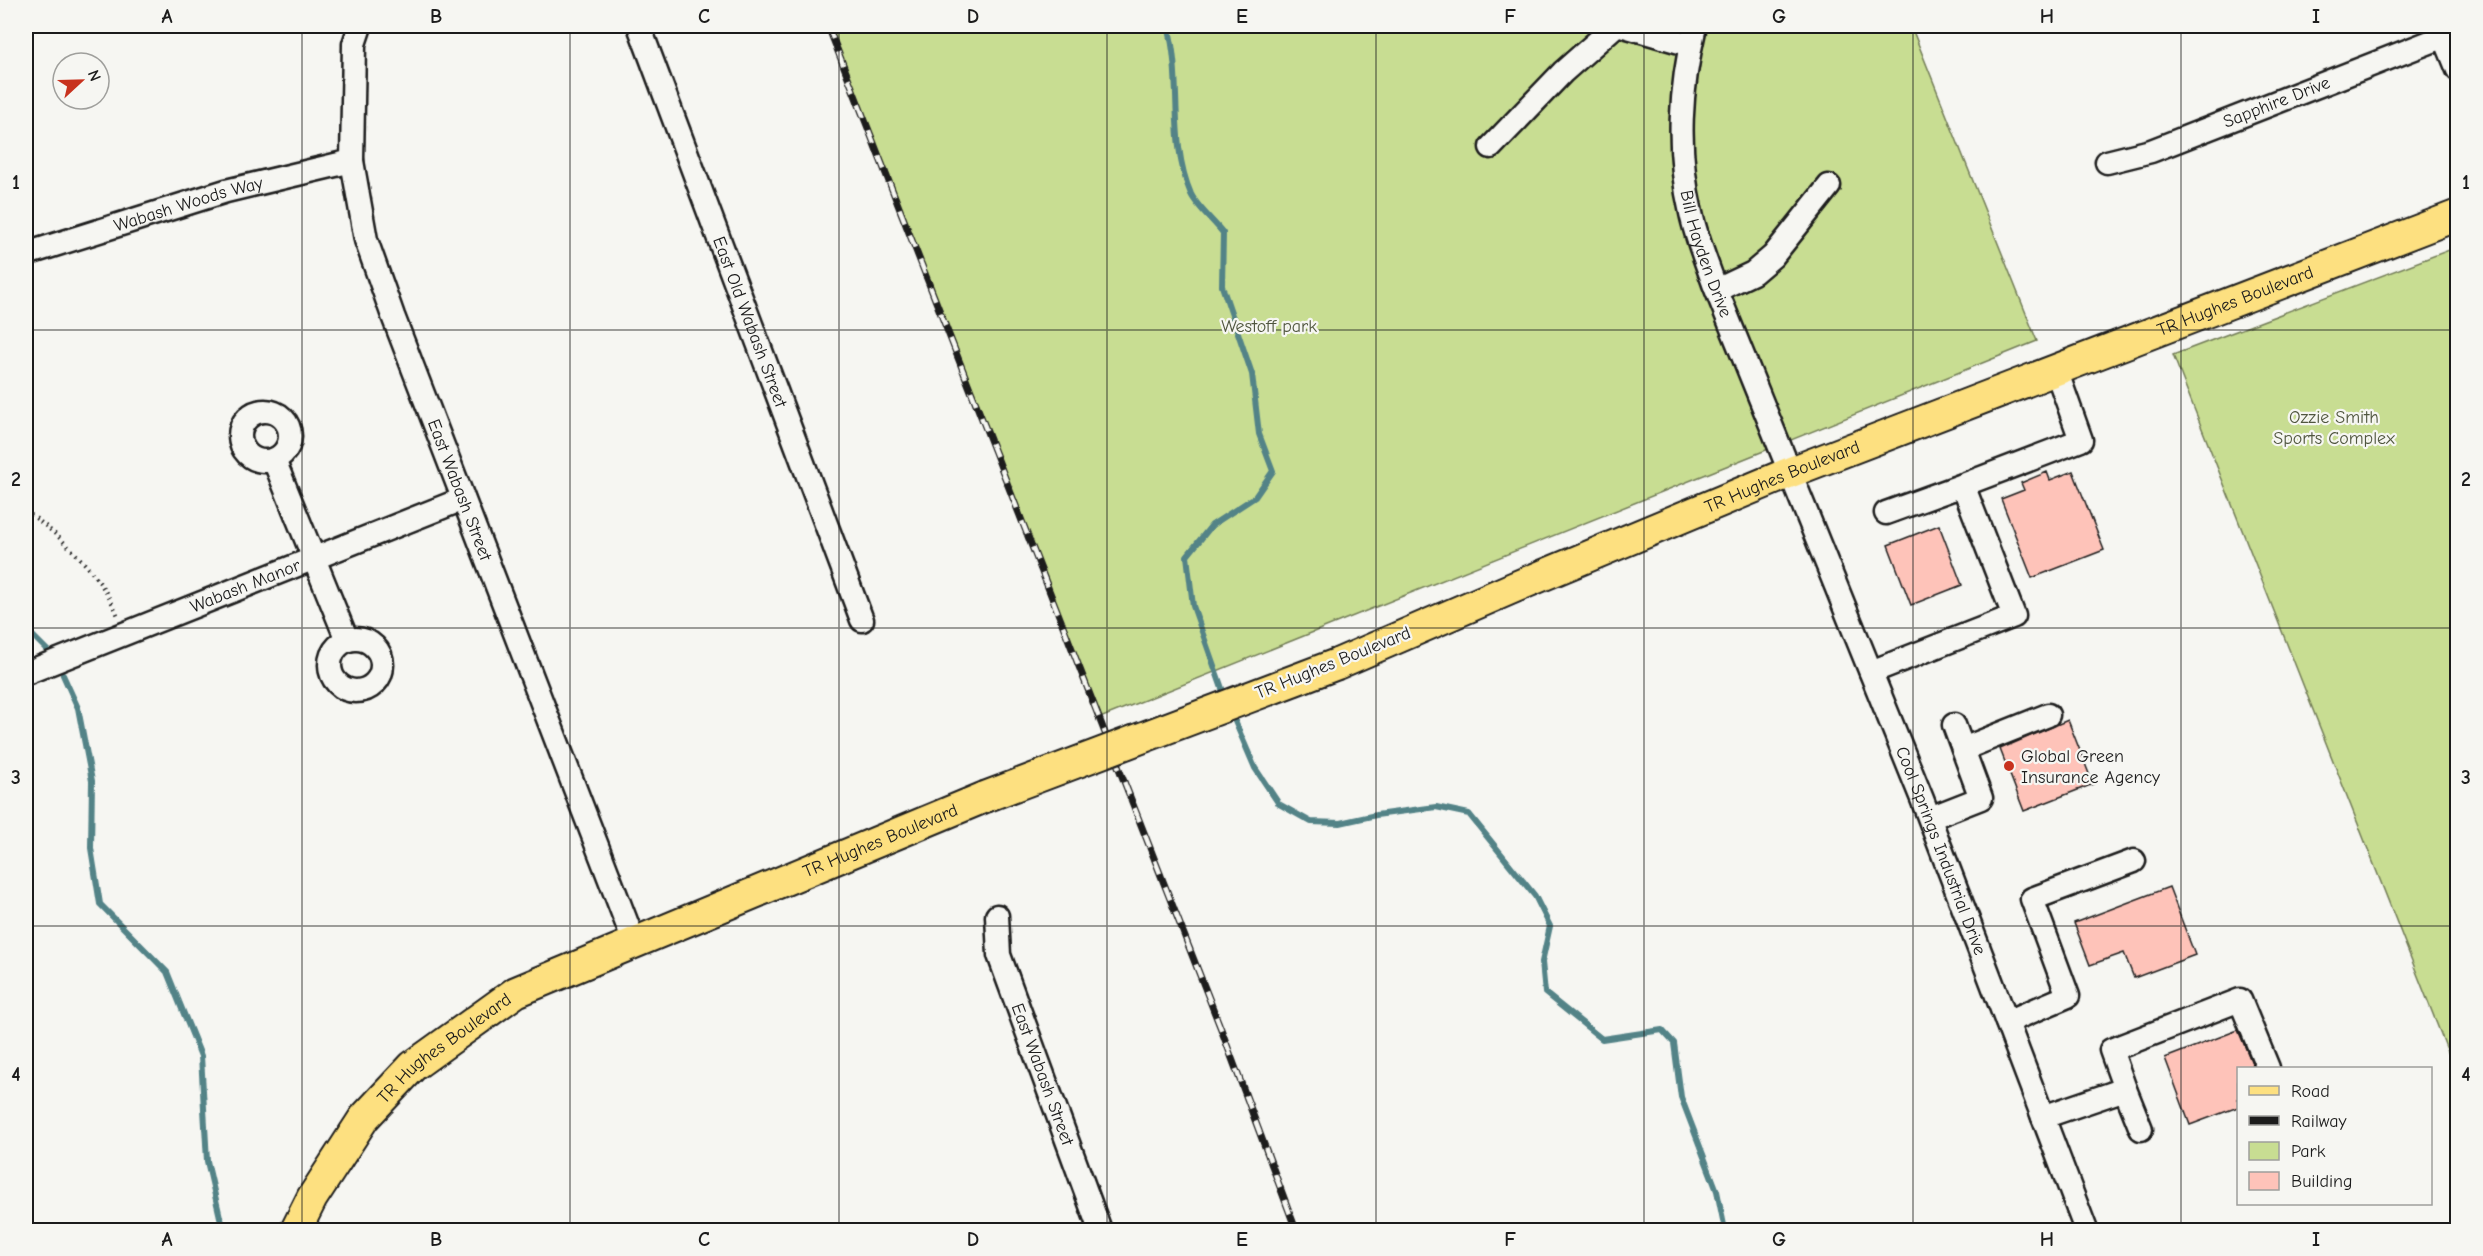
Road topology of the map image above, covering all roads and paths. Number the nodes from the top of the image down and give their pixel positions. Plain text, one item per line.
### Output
1 (360, 26) edge
2 (639, 26) edge
3 (1615, 26) edge
4 (1624, 26) edge
5 (2447, 31) edge
6 (1692, 35) edge
7 (2457, 70) edge
8 (1491, 147) dead end
9 (352, 161) junction
10 (2108, 162) dead end
11 (1829, 186) dead end
12 (2457, 215) edge
13 (26, 254) edge
14 (1717, 290) junction
15 (2056, 370) junction
16 (274, 460) dead end
17 (1791, 472) junction
18 (1963, 484) junction
19 (463, 500) junction
20 (26, 511) edge
21 (1886, 513) dead end
22 (313, 560) junction
23 (862, 620) dead end
24 (125, 634) junction
25 (347, 640) dead end
26 (1871, 672) junction
27 (26, 673) edge
28 (2048, 715) dead end
29 (1954, 726) dead end
30 (1963, 748) junction
31 (1929, 818) junction
32 (2134, 861) dead end
33 (997, 916) dead end
34 (634, 942) junction
35 (2007, 1022) junction
36 (2268, 1067) edge
37 (2125, 1089) junction
38 (2043, 1117) junction
39 (2141, 1129) dead end
40 (296, 1230) edge
41 (1100, 1230) edge
42 (2086, 1230) edge

1 - 9 street, East Wabash Street
2 - 23 street, East Old Wabash Street
3 - 8 street
4 - 6 street
5 - 7 street
5 - 10 street, Sapphire Drive
6 - 14 street, Bill Hayden Drive
9 - 13 street, Wabash Woods Way
9 - 19 street, East Wabash Street
11 - 14 street
12 - 15 main road, TR Hughes Boulevard
14 - 17 street, Bill Hayden Drive
15 - 17 main road, TR Hughes Boulevard
15 - 18 street
16 - 22 street
17 - 26 street, Cool Springs Industrial Drive
17 - 34 main road, TR Hughes Boulevard, bridge
18 - 21 street
18 - 26 street
19 - 22 street, Wabash Manor
19 - 34 street, East Wabash Street
20 - 24 path
22 - 24 street, Wabash Manor
22 - 25 street
24 - 27 street, Wabash Manor
26 - 31 street, Cool Springs Industrial Drive
28 - 30 street
29 - 30 street
30 - 31 street
31 - 35 street, Cool Springs Industrial Drive
32 - 35 street
33 - 41 street, East Wabash Street
34 - 40 main road, TR Hughes Boulevard
35 - 38 street, Cool Springs Industrial Drive
36 - 37 street
37 - 38 street
37 - 39 street
38 - 42 street, Cool Springs Industrial Drive

